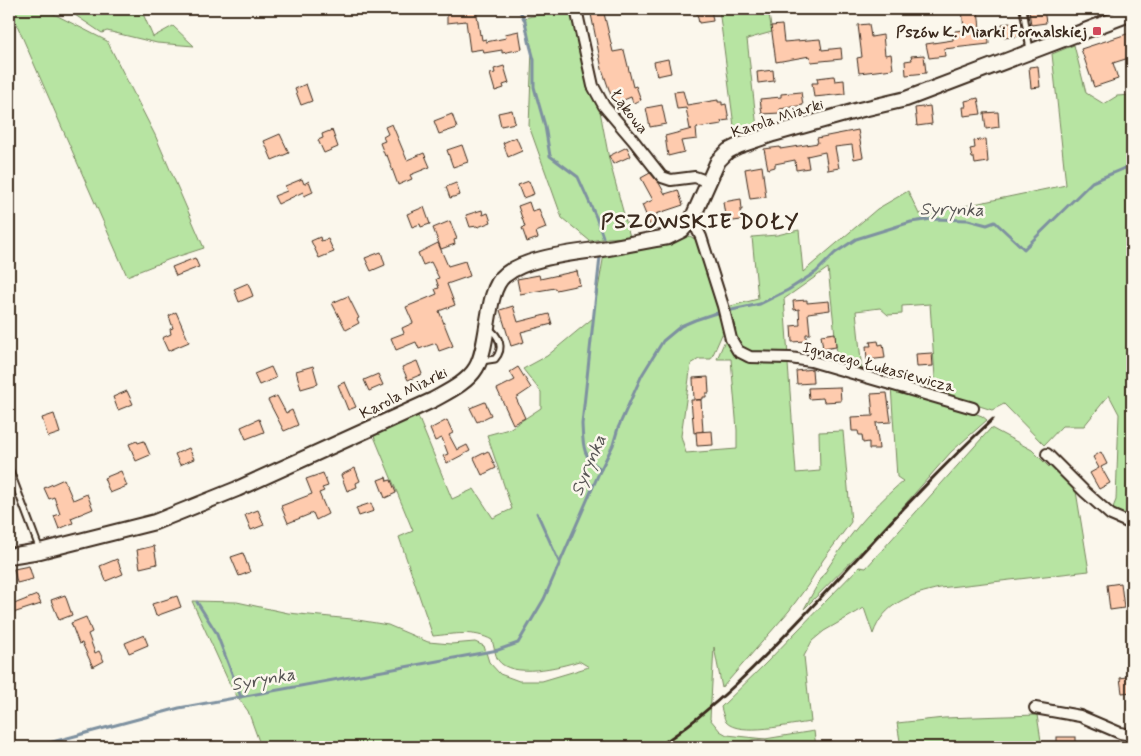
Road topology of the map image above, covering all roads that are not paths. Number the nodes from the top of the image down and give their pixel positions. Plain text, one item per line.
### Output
1 (576, 9) edge
2 (1023, 9) edge
3 (1132, 13) edge
4 (1030, 52) junction
5 (709, 182) junction
6 (692, 219) junction
7 (973, 408) dead end
8 (1047, 454) dead end
9 (9, 468) edge
10 (1132, 524) edge
11 (40, 551) junction
12 (9, 556) edge
13 (1035, 708) dead end
14 (1132, 735) edge

1 - 5 street, Łąkowa
2 - 4 lane
3 - 4 street, Karola Miarki
4 - 5 street, Karola Miarki
5 - 6 street, Karola Miarki
6 - 7 street, Ignacego Łukasiewicza
6 - 11 street, Karola Miarki
8 - 10 street
9 - 11 lane
11 - 12 street, Karola Miarki
13 - 14 street

